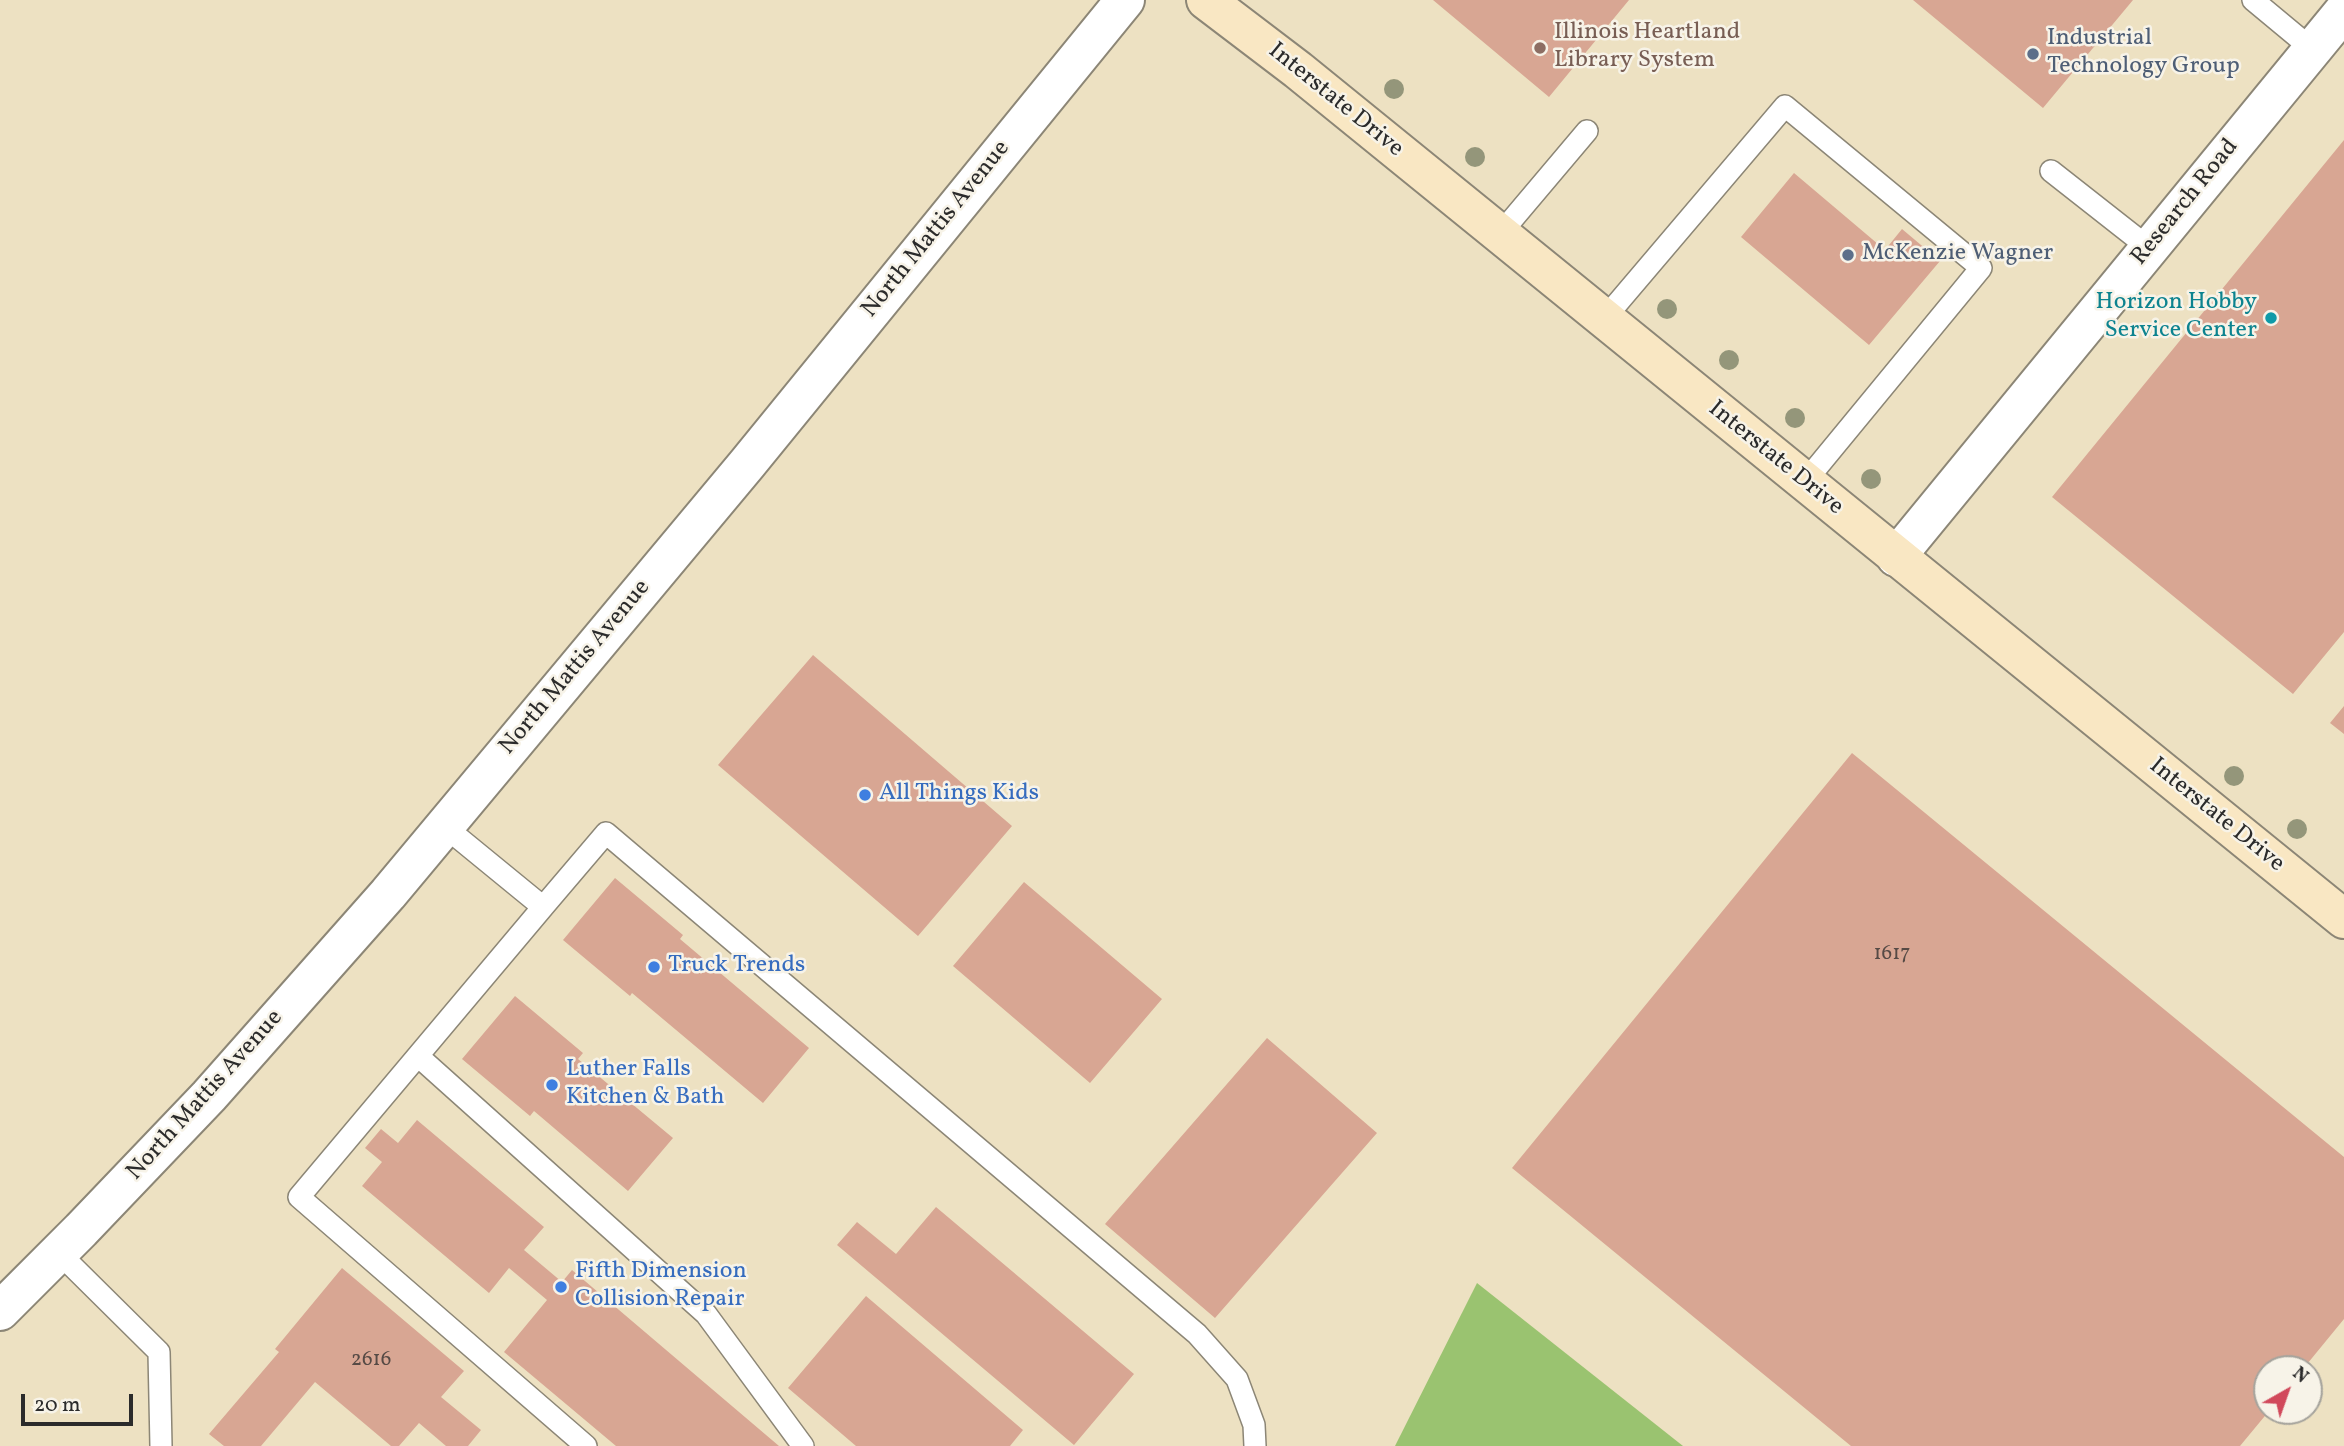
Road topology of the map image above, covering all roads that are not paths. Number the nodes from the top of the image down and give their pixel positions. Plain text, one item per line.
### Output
1 (1125, 0) edge
2 (1206, 0) edge
3 (2253, 0) edge
4 (2344, 11) edge
5 (2312, 49) junction
6 (1587, 131) dead end
7 (2051, 171) dead end
8 (1500, 234) junction
9 (2149, 248) junction
10 (1604, 319) junction
11 (1804, 483) junction
12 (1895, 557) junction
13 (443, 826) junction
14 (543, 907) junction
15 (2344, 919) edge
16 (418, 1056) junction
17 (59, 1252) junction
18 (0, 1311) edge
19 (161, 1446) edge
20 (586, 1446) edge
21 (803, 1446) edge
22 (1255, 1446) edge

1 - 13 street, North Mattis Avenue
2 - 8 main road, Interstate Drive
3 - 5 lane
4 - 5 street, Research Road
5 - 9 street, Research Road
6 - 8 lane
7 - 9 lane
8 - 10 main road, Interstate Drive
9 - 12 street, Research Road
10 - 11 main road, Interstate Drive
10 - 11 lane
11 - 12 main road, Interstate Drive
12 - 15 main road, Interstate Drive
13 - 14 lane
13 - 17 street, North Mattis Avenue
14 - 16 lane
14 - 22 lane
16 - 20 lane
16 - 21 lane
17 - 18 street, North Mattis Avenue
17 - 19 lane

